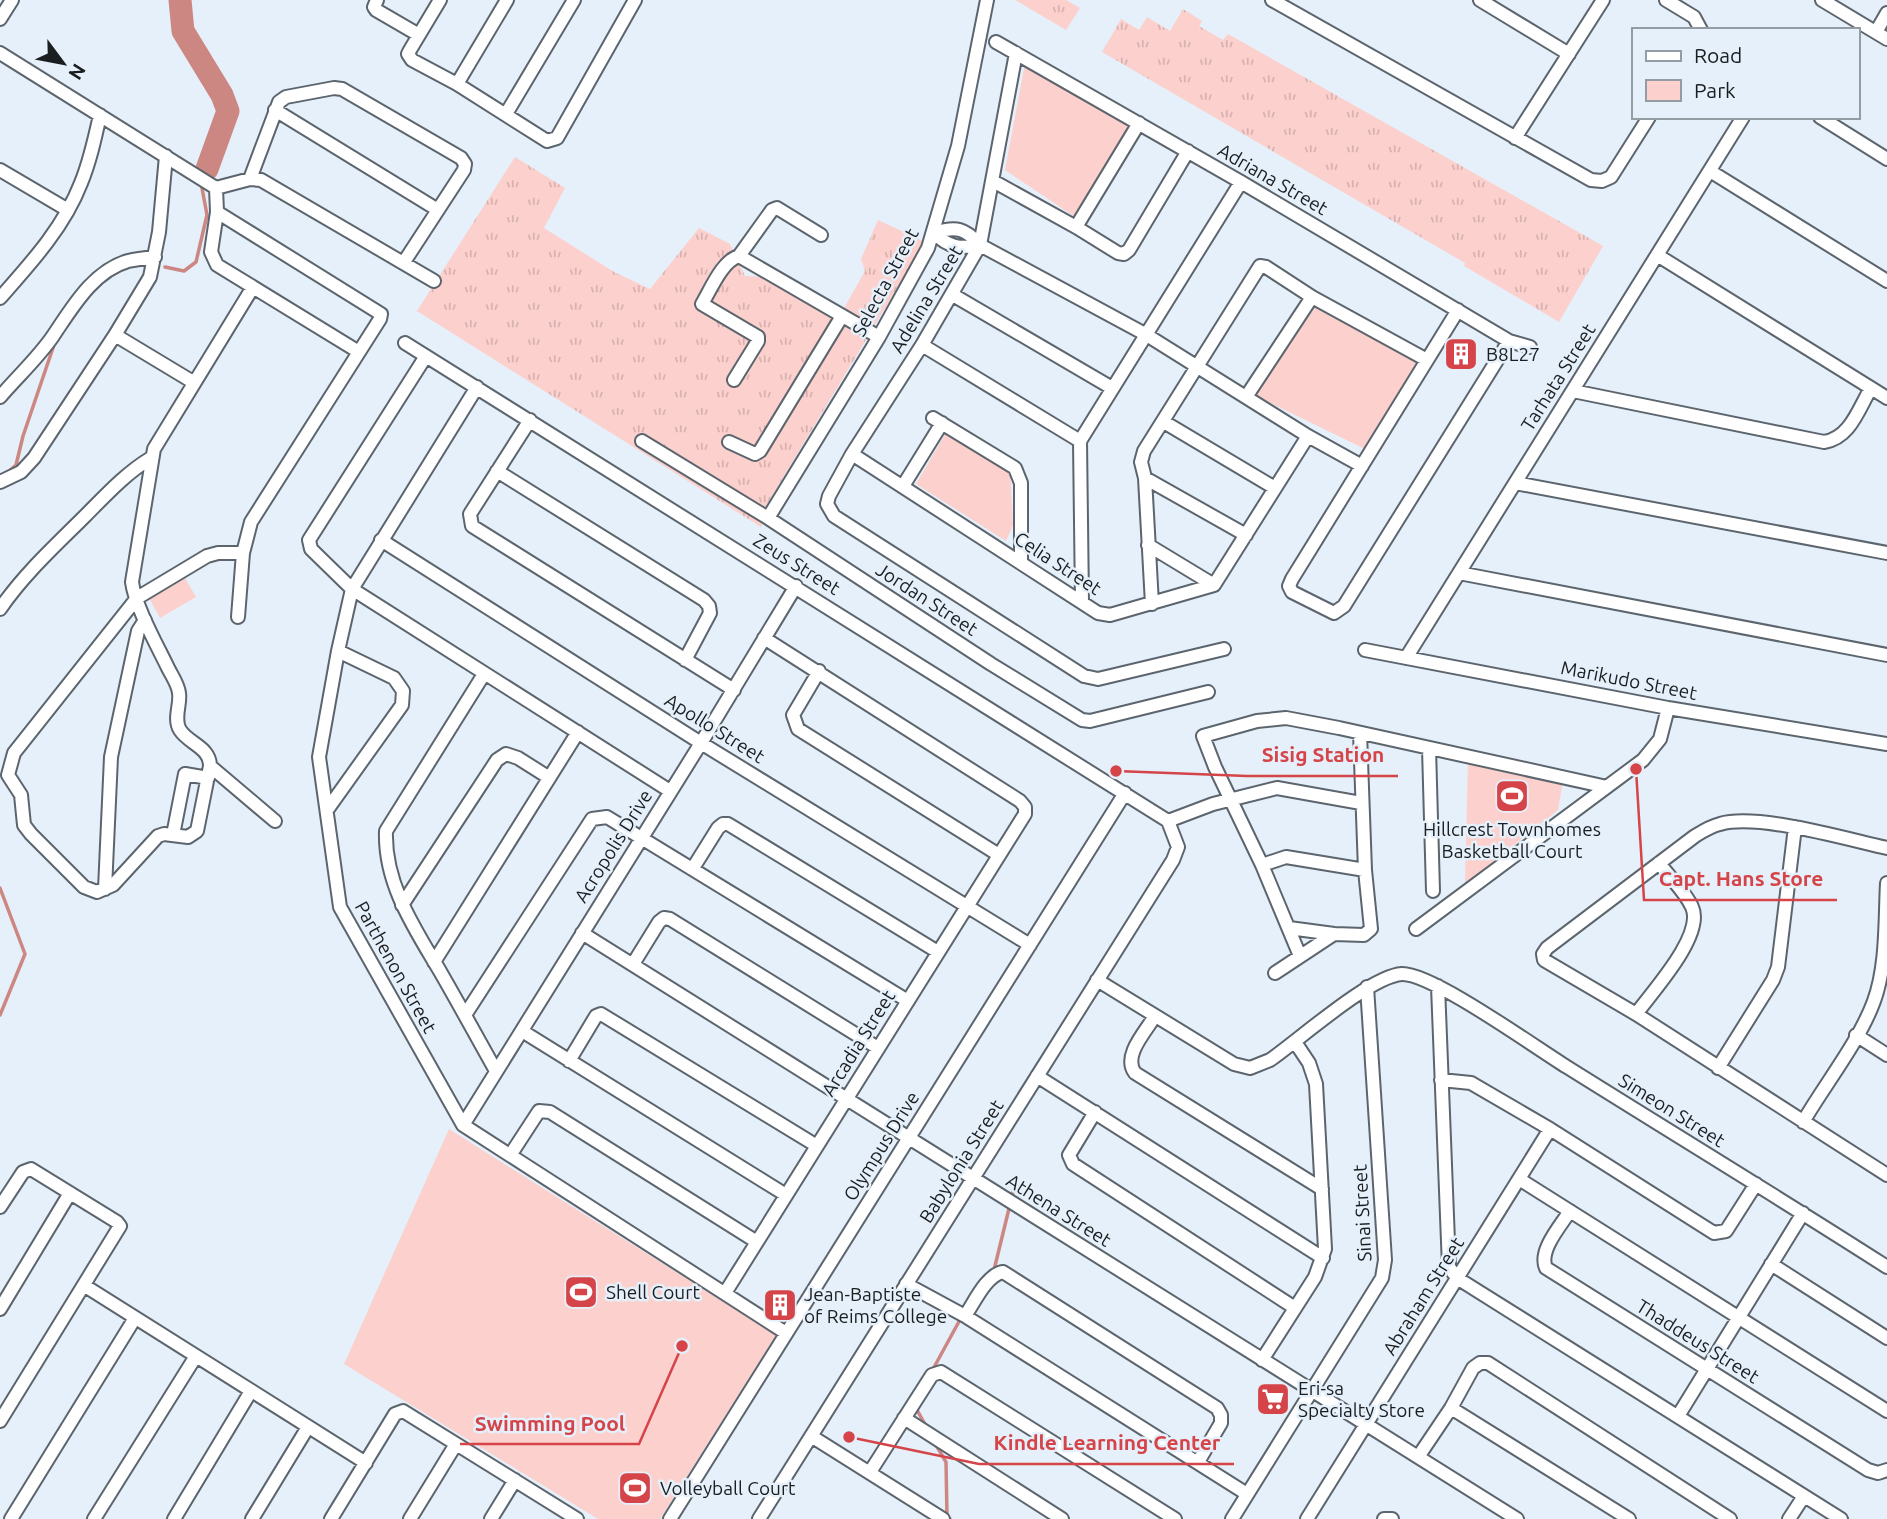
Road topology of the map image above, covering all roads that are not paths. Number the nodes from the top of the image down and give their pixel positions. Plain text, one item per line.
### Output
1 (12, 0) edge
2 (377, 0) edge
3 (440, 0) edge
4 (507, 0) edge
5 (574, 0) edge
6 (635, 0) edge
7 (987, 0) edge
8 (1272, 0) edge
9 (1480, 0) edge
10 (1603, 0) edge
11 (1666, 0) edge
12 (1822, 0) edge
13 (1887, 13) edge
14 (0, 19) edge
15 (1700, 28) edge
16 (419, 35) junction
17 (1881, 36) edge
18 (996, 42) dead end
19 (0, 53) edge
20 (1016, 53) junction
21 (1569, 54) junction
22 (457, 84) junction
23 (275, 110) junction
24 (506, 114) junction
25 (100, 115) junction
26 (1648, 119) edge
27 (1742, 119) edge
28 (1823, 119) edge
29 (1139, 123) junction
30 (1515, 138) junction
31 (1188, 151) junction
32 (166, 156) junction
33 (1887, 159) edge
34 (0, 170) edge
35 (1710, 171) junction
36 (250, 179) junction
37 (993, 181) junction
38 (1241, 182) junction
39 (216, 188) junction
40 (438, 210) junction
41 (68, 211) junction
42 (217, 212) junction
43 (1076, 227) junction
44 (934, 233) junction
45 (821, 235) dead end
46 (980, 245) junction
47 (1657, 255) junction
48 (739, 256) junction
49 (155, 257) junction
50 (404, 262) junction
51 (434, 281) dead end
52 (1887, 281) edge
53 (5, 284) edge
54 (253, 287) junction
55 (953, 295) junction
56 (1312, 297) junction
57 (0, 298) edge
58 (1458, 310) junction
59 (842, 316) junction
60 (1144, 334) junction
61 (115, 335) junction
62 (879, 337) junction
63 (1509, 341) junction
64 (405, 343) dead end
65 (922, 345) junction
66 (1530, 348) dead end
67 (359, 352) junction
68 (426, 356) junction
69 (1427, 360) junction
70 (1196, 367) junction
71 (734, 380) dead end
72 (193, 382) junction
73 (477, 387) junction
74 (1112, 388) junction
75 (1871, 388) junction
76 (1573, 391) junction
77 (0, 397) edge
78 (1246, 397) junction
79 (1887, 398) edge
80 (530, 420) junction
81 (1164, 422) junction
82 (1308, 436) junction
83 (642, 440) dead end
84 (1080, 441) junction
85 (730, 442) dead end
86 (852, 454) junction
87 (151, 458) junction
88 (1362, 466) junction
89 (497, 471) junction
90 (1145, 478) junction
91 (0, 482) edge
92 (1515, 483) junction
93 (903, 486) junction
94 (1275, 488) junction
95 (768, 518) junction
96 (1246, 535) junction
97 (382, 540) junction
98 (1148, 545) junction
99 (243, 553) junction
100 (1887, 553) edge
101 (1021, 561) junction
102 (1459, 573) junction
103 (1214, 585) junction
104 (796, 586) junction
105 (352, 589) junction
106 (137, 597) junction
107 (1082, 602) junction
108 (1152, 604) junction
109 (0, 609) edge
110 (238, 617) dead end
111 (145, 620) junction
112 (764, 638) junction
113 (1224, 649) dead end
114 (338, 650) junction
115 (1365, 650) dead end
116 (1887, 655) edge
117 (1406, 658) junction
118 (685, 660) junction
119 (819, 671) junction
120 (484, 674) junction
121 (734, 690) junction
122 (1209, 692) dead end
123 (1668, 708) junction
124 (578, 732) junction
125 (1360, 733) junction
126 (701, 743) junction
127 (1887, 744) edge
128 (1429, 748) junction
129 (209, 772) junction
130 (548, 777) junction
131 (1607, 787) junction
132 (670, 791) junction
133 (1125, 793) junction
134 (1230, 800) junction
135 (1361, 803) junction
136 (327, 810) junction
137 (275, 821) dead end
138 (1168, 821) junction
139 (1795, 827) junction
140 (173, 835) junction
141 (641, 838) junction
142 (1887, 848) edge
143 (999, 855) junction
144 (1659, 863) junction
145 (1262, 865) junction
146 (693, 868) junction
147 (1365, 870) junction
148 (1887, 883) edge
149 (105, 889) junction
150 (1433, 891) dead end
151 (402, 905) junction
152 (967, 907) junction
153 (1289, 928) junction
154 (1416, 929) dead end
155 (582, 933) junction
156 (1334, 934) junction
157 (1030, 945) junction
158 (938, 952) junction
159 (1885, 952) edge
160 (1300, 956) junction
161 (434, 962) junction
162 (633, 964) junction
163 (1275, 974) dead end
164 (1097, 980) junction
165 (1438, 986) junction
166 (1367, 987) junction
167 (908, 1001) junction
168 (1636, 1014) junction
169 (465, 1015) junction
170 (1155, 1016) junction
171 (522, 1031) junction
172 (1856, 1035) junction
173 (1295, 1042) junction
174 (878, 1048) junction
175 (1887, 1055) edge
176 (569, 1061) junction
177 (1718, 1068) junction
178 (496, 1071) junction
179 (1037, 1076) junction
180 (1441, 1080) junction
181 (846, 1099) junction
182 (1095, 1112) junction
183 (1802, 1122) junction
184 (464, 1125) junction
185 (1550, 1129) junction
186 (908, 1138) junction
187 (817, 1146) junction
188 (510, 1154) junction
189 (1887, 1175) edge
190 (973, 1179) junction
191 (1519, 1179) junction
192 (1756, 1184) junction
193 (1322, 1189) junction
194 (70, 1193) junction
195 (786, 1195) junction
196 (0, 1207) edge
197 (1570, 1211) junction
198 (1802, 1213) junction
199 (757, 1242) junction
200 (1323, 1258) junction
201 (1771, 1264) junction
202 (1887, 1267) edge
203 (1457, 1278) junction
204 (906, 1284) junction
205 (85, 1286) junction
206 (725, 1293) junction
207 (1295, 1308) junction
208 (0, 1309) edge
209 (965, 1316) junction
210 (1739, 1317) junction
211 (135, 1318) junction
212 (786, 1333) junction
213 (1887, 1338) edge
214 (195, 1356) junction
215 (1262, 1360) junction
216 (1707, 1370) junction
217 (1311, 1390) junction
218 (251, 1391) junction
219 (1451, 1408) junction
220 (1887, 1411) edge
221 (1678, 1416) junction
222 (904, 1418) junction
223 (0, 1421) edge
224 (1366, 1424) junction
225 (308, 1427) junction
226 (811, 1436) junction
227 (456, 1444) junction
228 (1418, 1457) junction
229 (1198, 1462) junction
230 (366, 1463) junction
231 (1887, 1470) edge
232 (870, 1472) junction
233 (515, 1480) junction
234 (1247, 1494) junction
235 (1804, 1496) junction
236 (1168, 1517) edge
237 (1726, 1518) edge
238 (11, 1519) edge
239 (94, 1519) edge
240 (174, 1519) edge
241 (252, 1519) edge
242 (331, 1519) edge
243 (410, 1519) edge
244 (491, 1519) edge
245 (576, 1519) edge
246 (670, 1519) edge
247 (759, 1519) edge
248 (943, 1519) edge
249 (1062, 1519) edge
250 (1231, 1519) edge
251 (1307, 1519) edge
252 (1384, 1519) edge
253 (1392, 1519) edge
254 (1517, 1519) edge
255 (1629, 1519) edge
256 (1789, 1519) edge
257 (1841, 1519) edge

1 - 14 street
2 - 16 street
3 - 16 street
4 - 22 street
5 - 24 street
6 - 24 street
7 - 44 street, Selecta Street
8 - 30 street
9 - 21 street
10 - 21 street
11 - 15 street
12 - 17 street
13 - 17 street
16 - 22 street
18 - 20 street, Adriana Street
19 - 25 street
20 - 29 street, Adriana Street
20 - 37 street, Adelina Street
21 - 30 street
22 - 24 street
23 - 36 street
23 - 40 street
23 - 40 street
25 - 32 street
25 - 41 street
26 - 30 street
27 - 35 street, Tarhata Street
28 - 33 street
29 - 31 street, Adriana Street
29 - 43 street
31 - 38 street, Adriana Street
31 - 43 street
32 - 39 street
32 - 49 street
34 - 41 street
35 - 47 street, Tarhata Street
35 - 52 street
36 - 39 street
36 - 50 street
37 - 43 street
37 - 46 street, Adelina Street
38 - 58 street, Adriana Street
38 - 60 street
39 - 42 street
40 - 50 street
41 - 53 street
42 - 54 street
42 - 67 street
44 - 46 street
44 - 62 street, Selecta Street
45 - 48 street
46 - 55 street, Adelina Street
46 - 60 street
47 - 75 street
47 - 76 street, Tarhata Street
48 - 59 street
48 - 71 street
49 - 61 street
49 - 77 street
50 - 51 street
53 - 57 street
54 - 67 street
54 - 72 street
55 - 65 street, Adelina Street
55 - 74 street
56 - 69 street
56 - 70 street
56 - 78 street
58 - 63 street, Adriana Street
58 - 69 street
59 - 62 street
59 - 85 street
60 - 70 street
60 - 74 street
61 - 72 street
61 - 91 street
62 - 95 street, Selecta Street
63 - 66 street, Adriana Street
63 - 88 street
64 - 68 street, Zeus Street
65 - 84 street
65 - 86 street, Adelina Street
67 - 99 street
68 - 73 street, Zeus Street
68 - 105 street
69 - 88 street
70 - 78 street
70 - 81 street
72 - 87 street
73 - 80 street, Zeus Street
73 - 97 street, Parthenon Street
74 - 84 street
75 - 76 street
75 - 79 street
76 - 92 street, Tarhata Street
78 - 82 street
80 - 89 street
80 - 104 street, Zeus Street
81 - 90 street
81 - 94 street
82 - 88 street
82 - 94 street
83 - 95 street, Jordan Street
84 - 107 street
86 - 93 street, Celia Street
86 - 113 street, Adelina Street
87 - 106 street
87 - 109 street
89 - 118 street
89 - 118 street
90 - 96 street
90 - 98 street
92 - 100 street
92 - 102 street, Tarhata Street
93 - 101 street, Celia Street
93 - 101 street
94 - 96 street
95 - 122 street, Jordan Street
96 - 103 street
97 - 105 street, Parthenon Street
97 - 126 street, Apollo Street
98 - 103 street
98 - 108 street
99 - 106 street
99 - 110 street
101 - 107 street, Celia Street
102 - 116 street
102 - 117 street, Tarhata Street
103 - 108 street, Celia Street
104 - 112 street, Acropolis Drive
104 - 133 street, Zeus Street
105 - 114 street, Parthenon Street
105 - 120 street
106 - 111 street
106 - 149 street
107 - 108 street, Celia Street
111 - 129 street
111 - 149 street
112 - 119 street
112 - 121 street, Acropolis Drive
114 - 136 street, Parthenon Street
114 - 136 street
115 - 117 street, Marikudo Street
117 - 123 street, Marikudo Street
118 - 121 street
119 - 143 street, Arcadia Street
119 - 143 street
120 - 124 street
120 - 151 street
121 - 126 street, Acropolis Drive
123 - 127 street, Marikudo Street
123 - 131 street
124 - 130 street
124 - 132 street
125 - 128 street
125 - 134 street
125 - 135 street
126 - 132 street, Acropolis Drive
126 - 152 street, Apollo Street
128 - 131 street
128 - 150 street
129 - 137 street
129 - 140 street
129 - 140 street
130 - 151 street
130 - 161 street
131 - 154 street
132 - 141 street, Acropolis Drive
133 - 138 street, Zeus Street
133 - 157 street, Olympus Drive
134 - 135 street
134 - 138 street
134 - 145 street
135 - 147 street
136 - 184 street, Parthenon Street
138 - 164 street, Babylonia Street
139 - 142 street
139 - 144 street
139 - 177 street
140 - 149 street
141 - 146 street
141 - 155 street, Acropolis Drive
141 - 169 street
143 - 152 street, Arcadia Street
144 - 168 street
144 - 168 street
145 - 147 street
145 - 153 street
146 - 158 street
146 - 167 street
147 - 156 street
148 - 159 street
151 - 161 street
152 - 157 street, Apollo Street
152 - 158 street, Arcadia Street
153 - 156 street
153 - 160 street
155 - 162 street, Athena Street
155 - 171 street, Acropolis Drive
156 - 160 street
157 - 186 street, Olympus Drive
158 - 167 street, Arcadia Street
159 - 172 street
160 - 163 street
161 - 169 street
162 - 174 street
162 - 181 street, Athena Street
164 - 170 street, Simeon Street
164 - 179 street, Babylonia Street
165 - 166 street, Simeon Street
165 - 180 street
165 - 192 street, Simeon Street
166 - 173 street, Simeon Street
166 - 217 street, Sinai Street
167 - 174 street, Arcadia Street
168 - 177 street
169 - 178 street
170 - 173 street, Simeon Street
170 - 193 street
171 - 176 street
171 - 178 street, Acropolis Drive
172 - 175 street
172 - 183 street
173 - 193 street
174 - 181 street, Arcadia Street
176 - 187 street
176 - 195 street
177 - 183 street
178 - 184 street, Acropolis Drive
179 - 182 street
179 - 190 street, Babylonia Street
180 - 185 street
180 - 203 street
181 - 186 street, Athena Street
181 - 187 street, Arcadia Street
182 - 200 street
182 - 207 street
183 - 189 street
184 - 188 street, Parthenon Street
185 - 191 street, Abraham Street
185 - 192 street
186 - 190 street, Athena Street
186 - 212 street, Olympus Drive
187 - 195 street, Arcadia Street
188 - 199 street
188 - 206 street, Parthenon Street
190 - 204 street, Babylonia Street
190 - 215 street, Athena Street
191 - 197 street
191 - 203 street, Abraham Street
192 - 198 street, Simeon Street
193 - 200 street
194 - 196 street
194 - 205 street
194 - 208 street
195 - 199 street, Arcadia Street
197 - 210 street
197 - 216 street, Thaddeus Street
198 - 201 street
198 - 202 street, Simeon Street
199 - 206 street, Arcadia Street
200 - 207 street
201 - 210 street
201 - 213 street
203 - 221 street
203 - 224 street, Abraham Street
204 - 209 street
204 - 226 street, Babylonia Street
205 - 211 street
205 - 223 street
206 - 212 street, Parthenon Street
207 - 215 street
209 - 229 street
209 - 229 street
210 - 216 street
210 - 220 street
211 - 214 street
211 - 238 street
212 - 246 street, Olympus Drive
214 - 218 street
214 - 239 street
215 - 217 street, Athena Street
216 - 221 street
216 - 231 street, Thaddeus Street
217 - 224 street, Athena Street
217 - 234 street, Sinai Street
218 - 225 street
218 - 240 street
219 - 228 street
219 - 237 street
219 - 255 street
221 - 235 street
222 - 232 street
222 - 236 street
222 - 249 street
224 - 228 street, Athena Street
224 - 251 street, Abraham Street
225 - 230 street
225 - 241 street
226 - 232 street
226 - 247 street, Babylonia Street
227 - 230 street
227 - 233 street
227 - 243 street
228 - 254 street, Athena Street
229 - 234 street
230 - 242 street
232 - 248 street
233 - 244 street
233 - 245 street
234 - 250 street, Sinai Street
235 - 256 street
235 - 257 street
252 - 253 street

